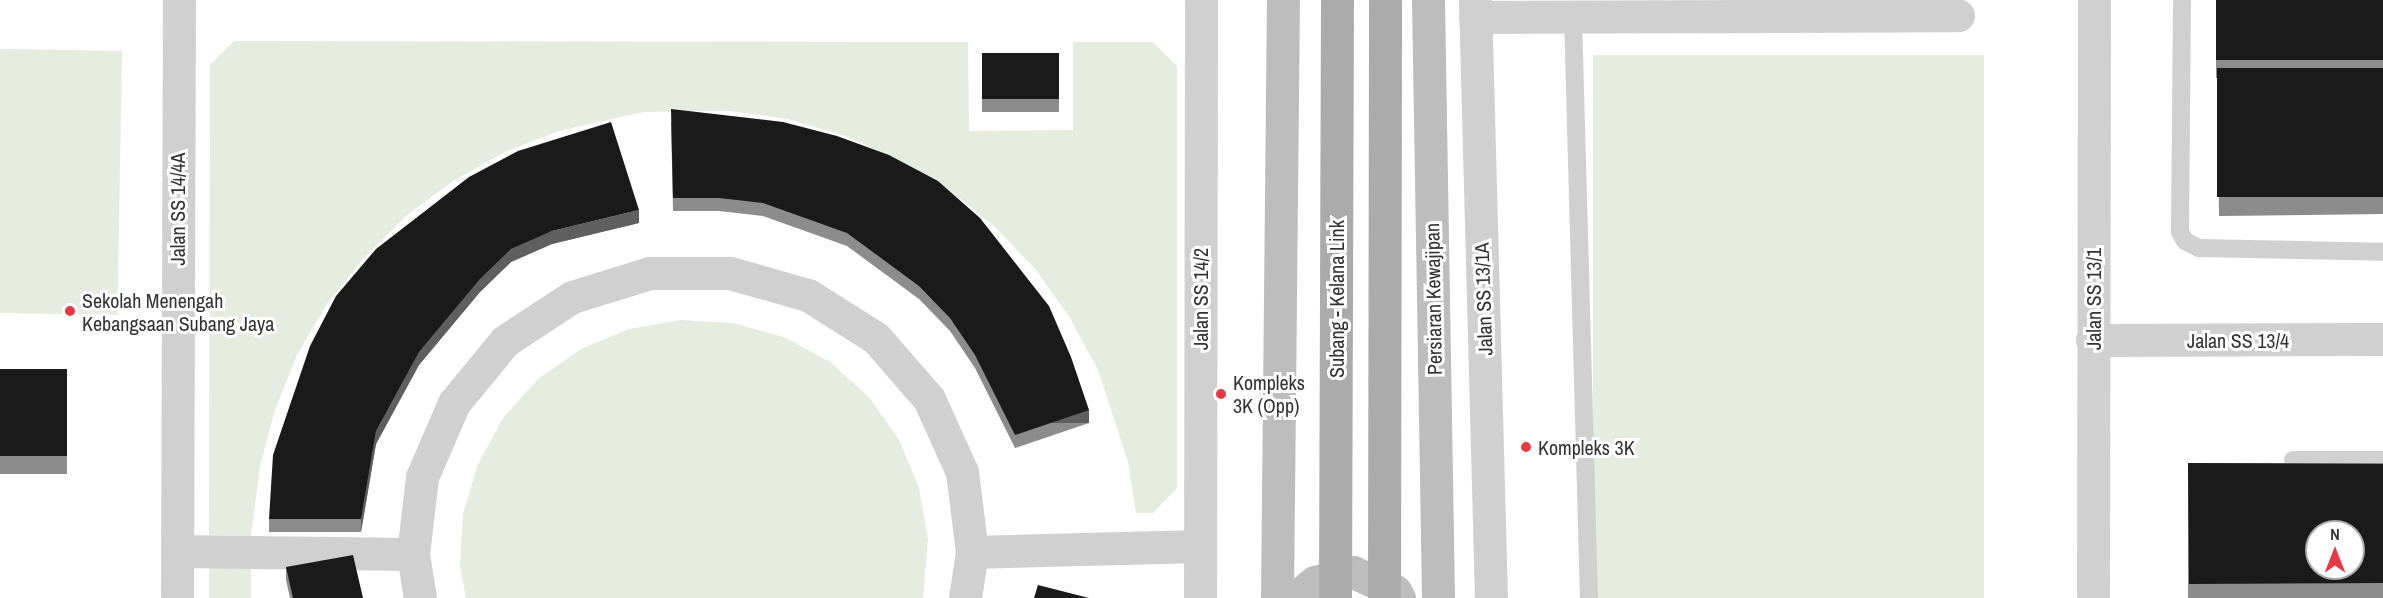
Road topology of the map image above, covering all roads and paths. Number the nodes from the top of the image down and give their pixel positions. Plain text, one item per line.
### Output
1 (179, 0) edge
2 (1201, 0) edge
3 (1283, 0) edge
4 (1337, 0) edge
5 (1385, 0) edge
6 (1428, 0) edge
7 (2094, 0) edge
8 (2182, 0) edge
9 (1958, 7) edge
10 (1475, 8) edge
11 (1573, 16) junction
12 (2383, 252) edge
13 (2383, 339) edge
14 (2092, 340) junction
15 (2293, 460) dead end
16 (2383, 460) edge
17 (1200, 546) junction
18 (177, 551) junction
19 (972, 552) junction
20 (413, 554) junction
21 (177, 598) edge
22 (420, 598) edge
23 (965, 598) edge
24 (1200, 598) edge
25 (1277, 598) edge
26 (1295, 598) edge
27 (1335, 598) edge
28 (1384, 598) edge
29 (1399, 598) edge
30 (1438, 598) edge
31 (1491, 598) edge
32 (1589, 598) edge
33 (2093, 598) edge

1 - 18 street, Jalan SS 14/4A
2 - 17 street, Jalan SS 14/2
3 - 25 main road
4 - 27 main road, Subang - Kelana Link, bridge
5 - 28 main road, bridge
6 - 30 main road, Persiaran Kewajipan
7 - 14 street, Jalan SS 13/1
8 - 12 lane
9 - 11 street
10 - 11 street
10 - 31 street, Jalan SS 13/1A
11 - 32 lane
13 - 14 street, Jalan SS 13/4
14 - 33 street, Jalan SS 13/1
15 - 16 lane
17 - 19 street
17 - 24 street, Jalan SS 14/2
18 - 20 street
18 - 21 street, Jalan SS 14/4A
19 - 20 street
19 - 23 street
20 - 22 street
26 - 29 main road

